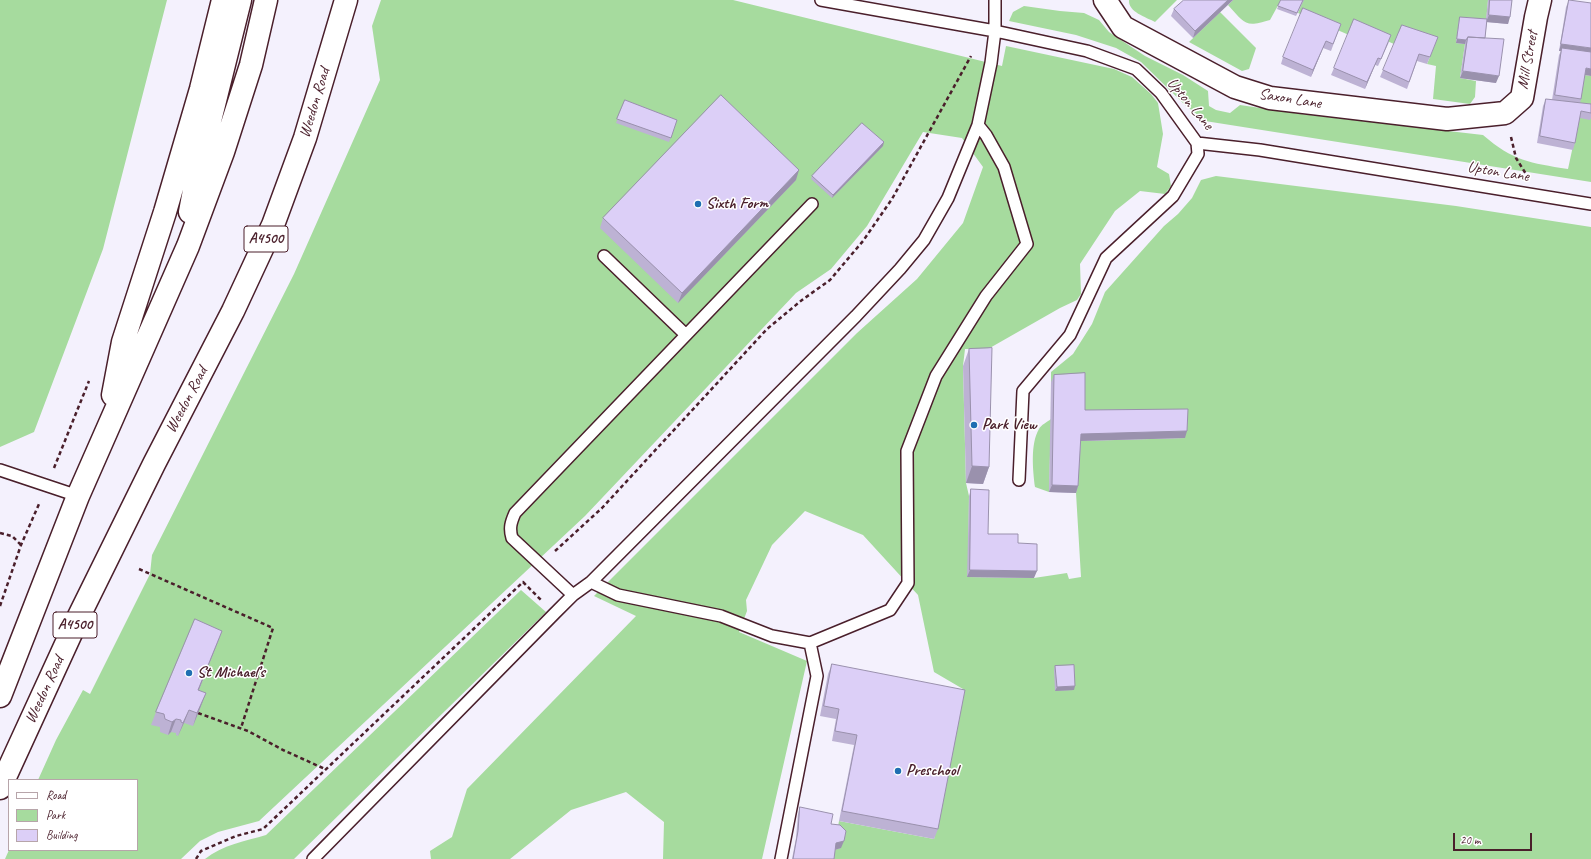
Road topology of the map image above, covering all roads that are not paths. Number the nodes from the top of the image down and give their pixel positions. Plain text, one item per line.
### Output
1 (223, 0) edge
2 (240, 0) edge
3 (266, 0) edge
4 (346, 0) edge
5 (821, 0) edge
6 (995, 0) edge
7 (1105, 0) edge
8 (1540, 0) edge
9 (995, 31) junction
10 (1505, 113) joint
11 (978, 125) junction
12 (1197, 143) junction
13 (812, 204) dead end
14 (1591, 204) edge
15 (604, 256) dead end
16 (180, 263) junction
17 (686, 335) junction
18 (105, 435) junction
19 (0, 470) edge
20 (1019, 480) dead end
21 (78, 496) junction
22 (591, 582) junction
23 (573, 595) junction
24 (810, 642) junction
25 (0, 696) edge
26 (0, 788) edge
27 (314, 859) edge
28 (781, 859) edge

1 - 18 main road
2 - 16 main road
3 - 16 main road, A4500
4 - 26 main road, Weedon Road / A4500
5 - 9 lane, Upton Lane
6 - 9 lane
7 - 10 main road, Saxon Lane
8 - 10 main road, Mill Street
9 - 11 lane
9 - 12 lane, Upton Lane
11 - 22 lane
11 - 24 lane
12 - 14 lane, Upton Lane
12 - 20 lane
13 - 17 lane
15 - 17 lane
16 - 18 main road, A4500
17 - 23 lane
18 - 21 main road, A4500
19 - 21 lane
21 - 25 main road, A4500
22 - 23 lane
22 - 24 lane
23 - 27 lane
24 - 28 lane

